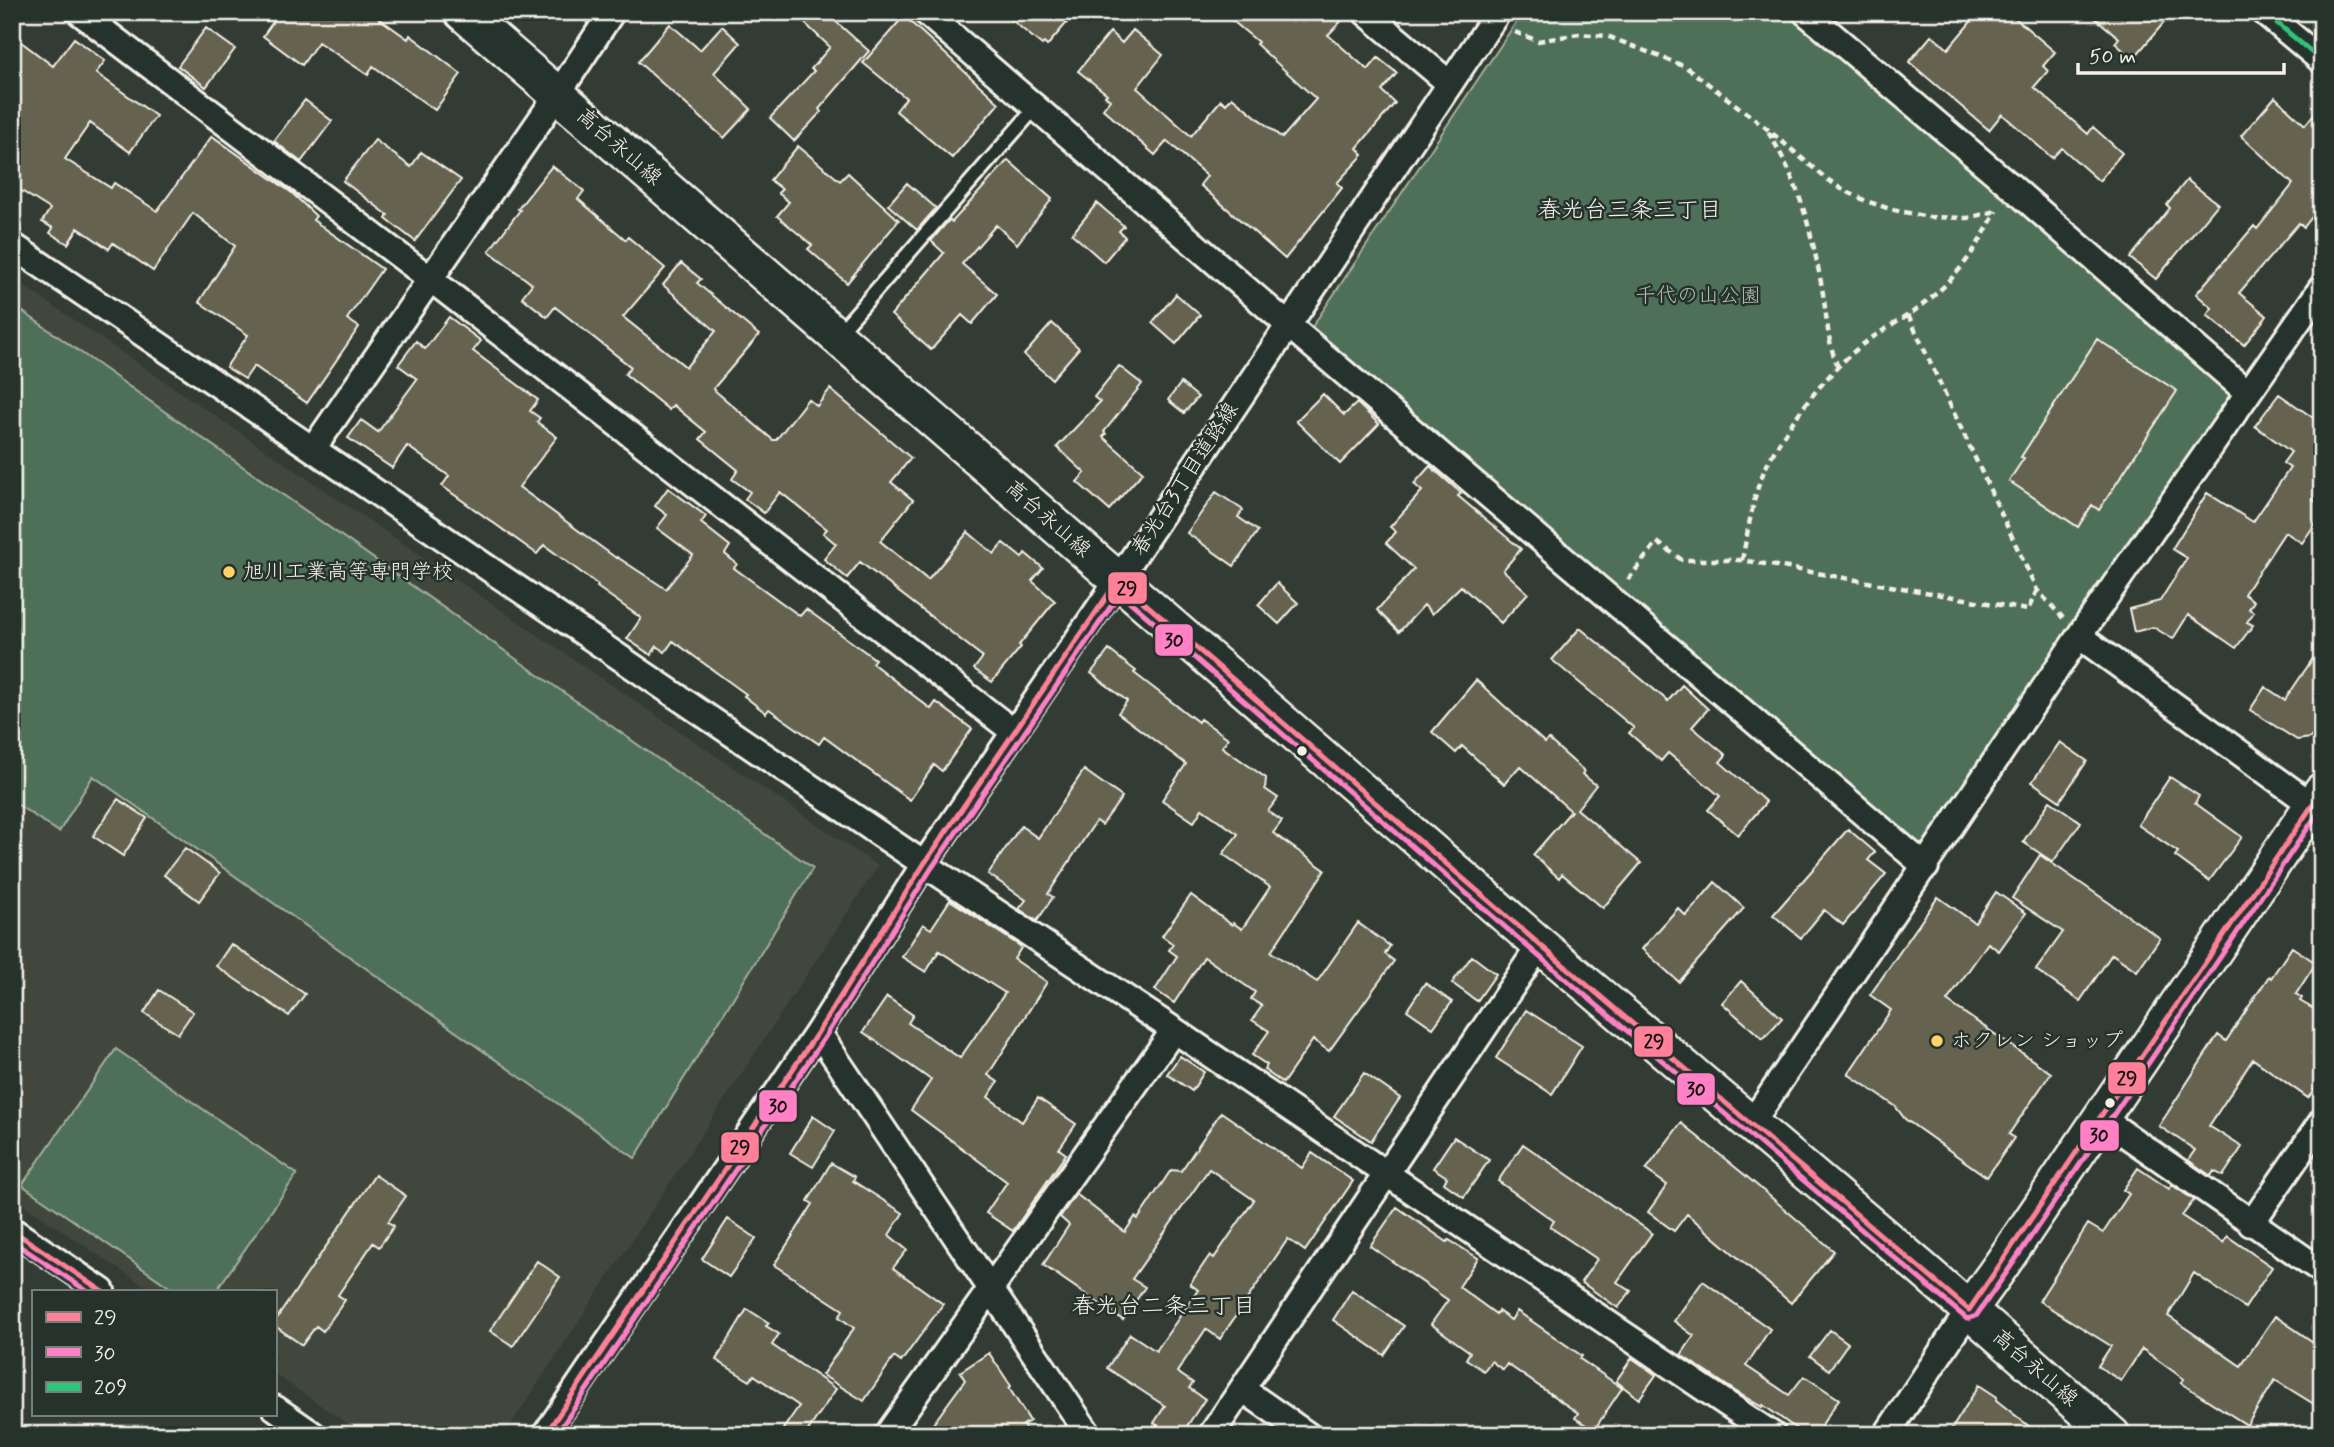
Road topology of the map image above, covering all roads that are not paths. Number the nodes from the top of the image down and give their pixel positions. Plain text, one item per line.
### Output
1 (79, 12) edge
2 (462, 12) edge
3 (612, 12) edge
4 (925, 12) edge
5 (1365, 12) edge
6 (1805, 12) edge
7 (2264, 12) edge
8 (1495, 17) edge
9 (2321, 59) edge
10 (1450, 84) junction
11 (558, 94) junction
12 (1036, 107) junction
13 (12, 246) edge
14 (429, 278) junction
15 (2322, 287) edge
16 (1287, 324) junction
17 (836, 335) junction
18 (2248, 393) junction
19 (313, 449) junction
20 (1118, 580) junction
21 (2079, 636) junction
22 (1014, 732) junction
23 (2315, 811) edge
24 (924, 864) junction
25 (1926, 867) junction
26 (1539, 945) junction
27 (1174, 1030) junction
28 (818, 1032) junction
29 (2100, 1117) junction
30 (2322, 1121) edge
31 (1751, 1124) junction
32 (1387, 1174) junction
33 (2251, 1224) junction
34 (12, 1230) edge
35 (2322, 1271) edge
36 (990, 1286) junction
37 (102, 1290) edge
38 (1969, 1310) junction
39 (1242, 1389) junction
40 (276, 1409) edge
41 (314, 1435) edge
42 (545, 1435) edge
43 (887, 1435) edge
44 (1089, 1435) edge
45 (1211, 1435) edge
46 (1308, 1435) edge
47 (1773, 1435) edge
48 (1886, 1435) edge
49 (2111, 1435) edge

1 - 14 street
2 - 11 street, 高台永山線
3 - 11 street
4 - 12 street
5 - 10 street
6 - 18 street
7 - 9 street
8 - 10 street, 春光台3丁目道路線
10 - 16 street, 春光台3丁目道路線
11 - 14 street
11 - 17 street, 高台永山線
12 - 16 street
12 - 17 lane
13 - 19 street
14 - 19 street
14 - 22 street
15 - 18 street
16 - 20 street, 春光台3丁目道路線
16 - 25 street
17 - 20 street, 高台永山線
18 - 21 street
19 - 24 street
20 - 22 street, 春光台3丁目道路線
20 - 26 street, 高台永山線
21 - 23 street
21 - 25 street
22 - 24 street, 春光台3丁目道路線
23 - 29 street
24 - 27 street
24 - 28 street, 春光台3丁目道路線
25 - 31 street
26 - 31 street, 高台永山線
26 - 32 street
27 - 32 street
27 - 36 street
28 - 36 street
28 - 42 street, 春光台3丁目道路線
29 - 33 street
29 - 38 street
30 - 33 street
31 - 38 street, 高台永山線
32 - 39 street
32 - 47 street
33 - 35 street
34 - 37 street
36 - 43 street
36 - 44 street
38 - 48 street
38 - 49 street, 高台永山線
39 - 45 street
39 - 46 street
40 - 41 street

